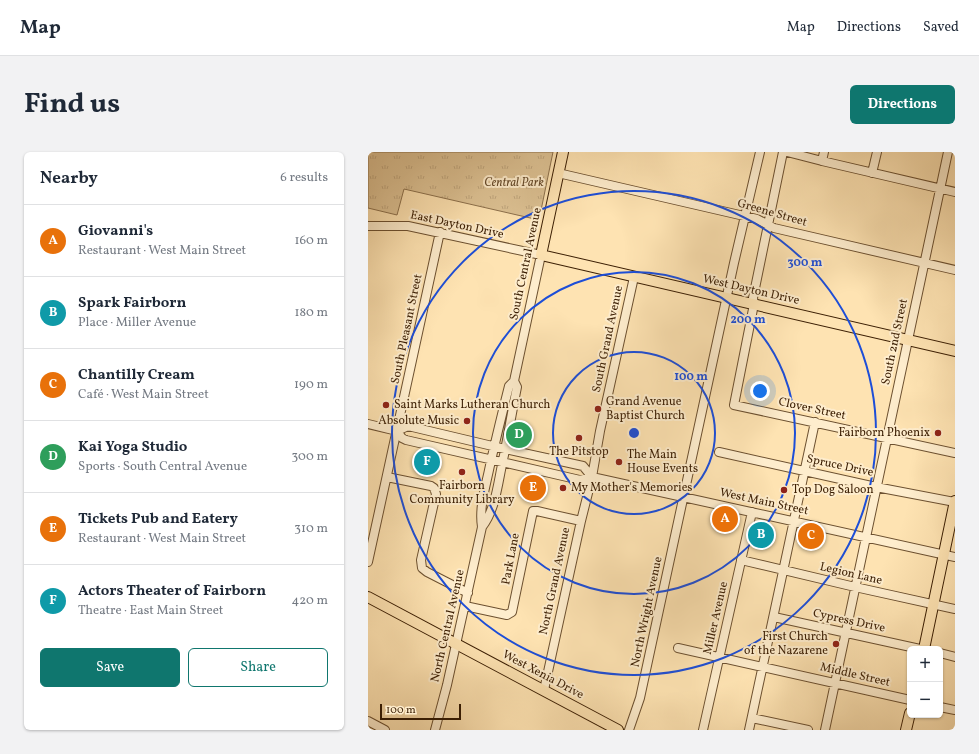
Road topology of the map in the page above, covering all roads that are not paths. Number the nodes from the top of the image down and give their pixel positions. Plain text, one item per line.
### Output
1 (563, 152) edge
2 (760, 152) edge
3 (784, 152) edge
4 (787, 152) edge
5 (824, 152) edge
6 (877, 152) edge
7 (948, 152) edge
8 (822, 161) junction
9 (872, 173) junction
10 (558, 174) junction
11 (940, 188) junction
12 (955, 192) edge
13 (745, 217) junction
14 (368, 226) edge
15 (768, 226) junction
16 (440, 232) junction
17 (541, 255) junction
18 (924, 262) junction
19 (955, 270) edge
20 (634, 277) junction
21 (727, 298) junction
22 (754, 304) junction
23 (908, 339) junction
24 (955, 351) edge
25 (514, 381) junction
26 (816, 422) junction
27 (368, 424) edge
28 (397, 430) junction
29 (887, 438) junction
30 (494, 446) junction
31 (505, 449) junction
32 (719, 452) dead end
33 (955, 453) edge
34 (491, 461) junction
35 (502, 463) junction
36 (805, 471) junction
37 (592, 476) junction
38 (387, 477) junction
39 (876, 487) junction
40 (684, 497) junction
41 (955, 502) edge
42 (752, 512) junction
43 (581, 521) junction
44 (794, 521) junction
45 (482, 527) junction
46 (865, 537) junction
47 (944, 554) junction
48 (955, 556) edge
49 (741, 560) junction
50 (368, 562) edge
51 (784, 570) junction
52 (855, 588) junction
53 (468, 593) junction
54 (368, 598) edge
55 (934, 604) junction
56 (465, 606) junction
57 (955, 609) edge
58 (774, 617) junction
59 (846, 633) junction
60 (456, 644) junction
61 (907, 646) edge
62 (925, 646) edge
63 (678, 648) dead end
64 (943, 654) edge
65 (719, 657) junction
66 (955, 657) edge
67 (763, 667) junction
68 (835, 683) junction
69 (544, 690) junction
70 (907, 699) edge
71 (943, 707) edge
72 (955, 710) edge
73 (752, 718) junction
74 (909, 718) edge
75 (368, 721) edge
76 (385, 730) edge
77 (435, 730) edge
78 (618, 730) edge
79 (629, 730) edge
80 (703, 730) edge
81 (749, 730) edge
82 (808, 730) edge
83 (825, 730) edge
84 (906, 730) edge

1 - 10 main road, South Central Avenue
2 - 13 street, North Wright Avenue
3 - 15 street
4 - 8 street
5 - 8 street
6 - 9 street
7 - 11 street, South 2nd Street
8 - 9 street
9 - 11 street
10 - 13 street, Greene Street
10 - 17 main road, South Central Avenue
11 - 12 street
11 - 18 street, South 2nd Street
13 - 15 street, Greene Street
13 - 21 street, North Wright Avenue
14 - 16 street, East Dayton Drive
15 - 18 street, Greene Street
15 - 22 street
16 - 17 street, East Dayton Drive
16 - 28 street, South Pleasant Street
17 - 20 main road, West Dayton Drive
17 - 25 street, South Central Avenue
18 - 19 street, Greene Street
18 - 23 street, South 2nd Street
20 - 21 main road, West Dayton Drive
20 - 37 street, South Grand Avenue
21 - 22 main road, West Dayton Drive
21 - 40 street, North Wright Avenue
22 - 23 main road, West Dayton Drive
22 - 26 street, Clover Street
23 - 24 main road, West Dayton Drive
23 - 29 street, South 2nd Street
25 - 30 street, South Central Avenue
25 - 31 street, South Central Avenue
26 - 29 street, Clover Street
26 - 36 street
27 - 28 street
28 - 30 street, West Main Street
28 - 34 street, West Main Street
28 - 38 street, South Pleasant Street
29 - 33 street, Clover Street
29 - 39 street, South 2nd Street
30 - 31 street, West Main Street
30 - 34 street, North Central Avenue
31 - 35 street, North Central Avenue
31 - 37 street, West Main Street
32 - 36 street, Spruce Drive
34 - 35 street, West Main Street
34 - 45 street, North Central Avenue
35 - 37 street, West Main Street
35 - 45 street, North Central Avenue
36 - 39 street, Spruce Drive
36 - 44 street
37 - 40 street, West Main Street
37 - 43 street, North Grand Avenue
38 - 50 street, South Pleasant Street
38 - 53 street
39 - 41 street, Spruce Drive
39 - 46 street, South 2nd Street
40 - 42 street, West Main Street
40 - 79 street, North Wright Avenue
41 - 47 main road
42 - 44 street, West Main Street
42 - 49 street, Miller Avenue
43 - 56 street, Park Lane
43 - 69 street, North Grand Avenue
44 - 46 street, West Main Street
44 - 51 street
45 - 53 street, North Central Avenue
46 - 47 street, West Main Street
46 - 52 street, South 2nd Street
47 - 48 street, West Main Street
47 - 55 main road
49 - 51 street, Legion Lane
49 - 65 street, Miller Avenue
51 - 52 street, Legion Lane
51 - 58 street
52 - 55 street, Legion Lane
52 - 59 street, South 2nd Street
53 - 56 street, North Central Avenue
54 - 60 main road, West Xenia Drive
55 - 57 street, Legion Lane
55 - 62 main road
56 - 60 street, North Central Avenue
58 - 59 street, Cypress Drive
58 - 67 street
59 - 61 street, Cypress Drive
59 - 68 street, South 2nd Street
60 - 69 main road, West Xenia Drive
60 - 77 street, North Central Avenue
63 - 65 street, Middle Street
64 - 66 street
65 - 67 street, Middle Street
65 - 80 street, Miller Avenue
67 - 68 street, Middle Street
67 - 73 street
68 - 70 street, Middle Street
68 - 83 street, South 2nd Street
69 - 78 main road, West Xenia Drive
71 - 72 street
73 - 81 street
73 - 82 street
74 - 84 main road
75 - 76 street

